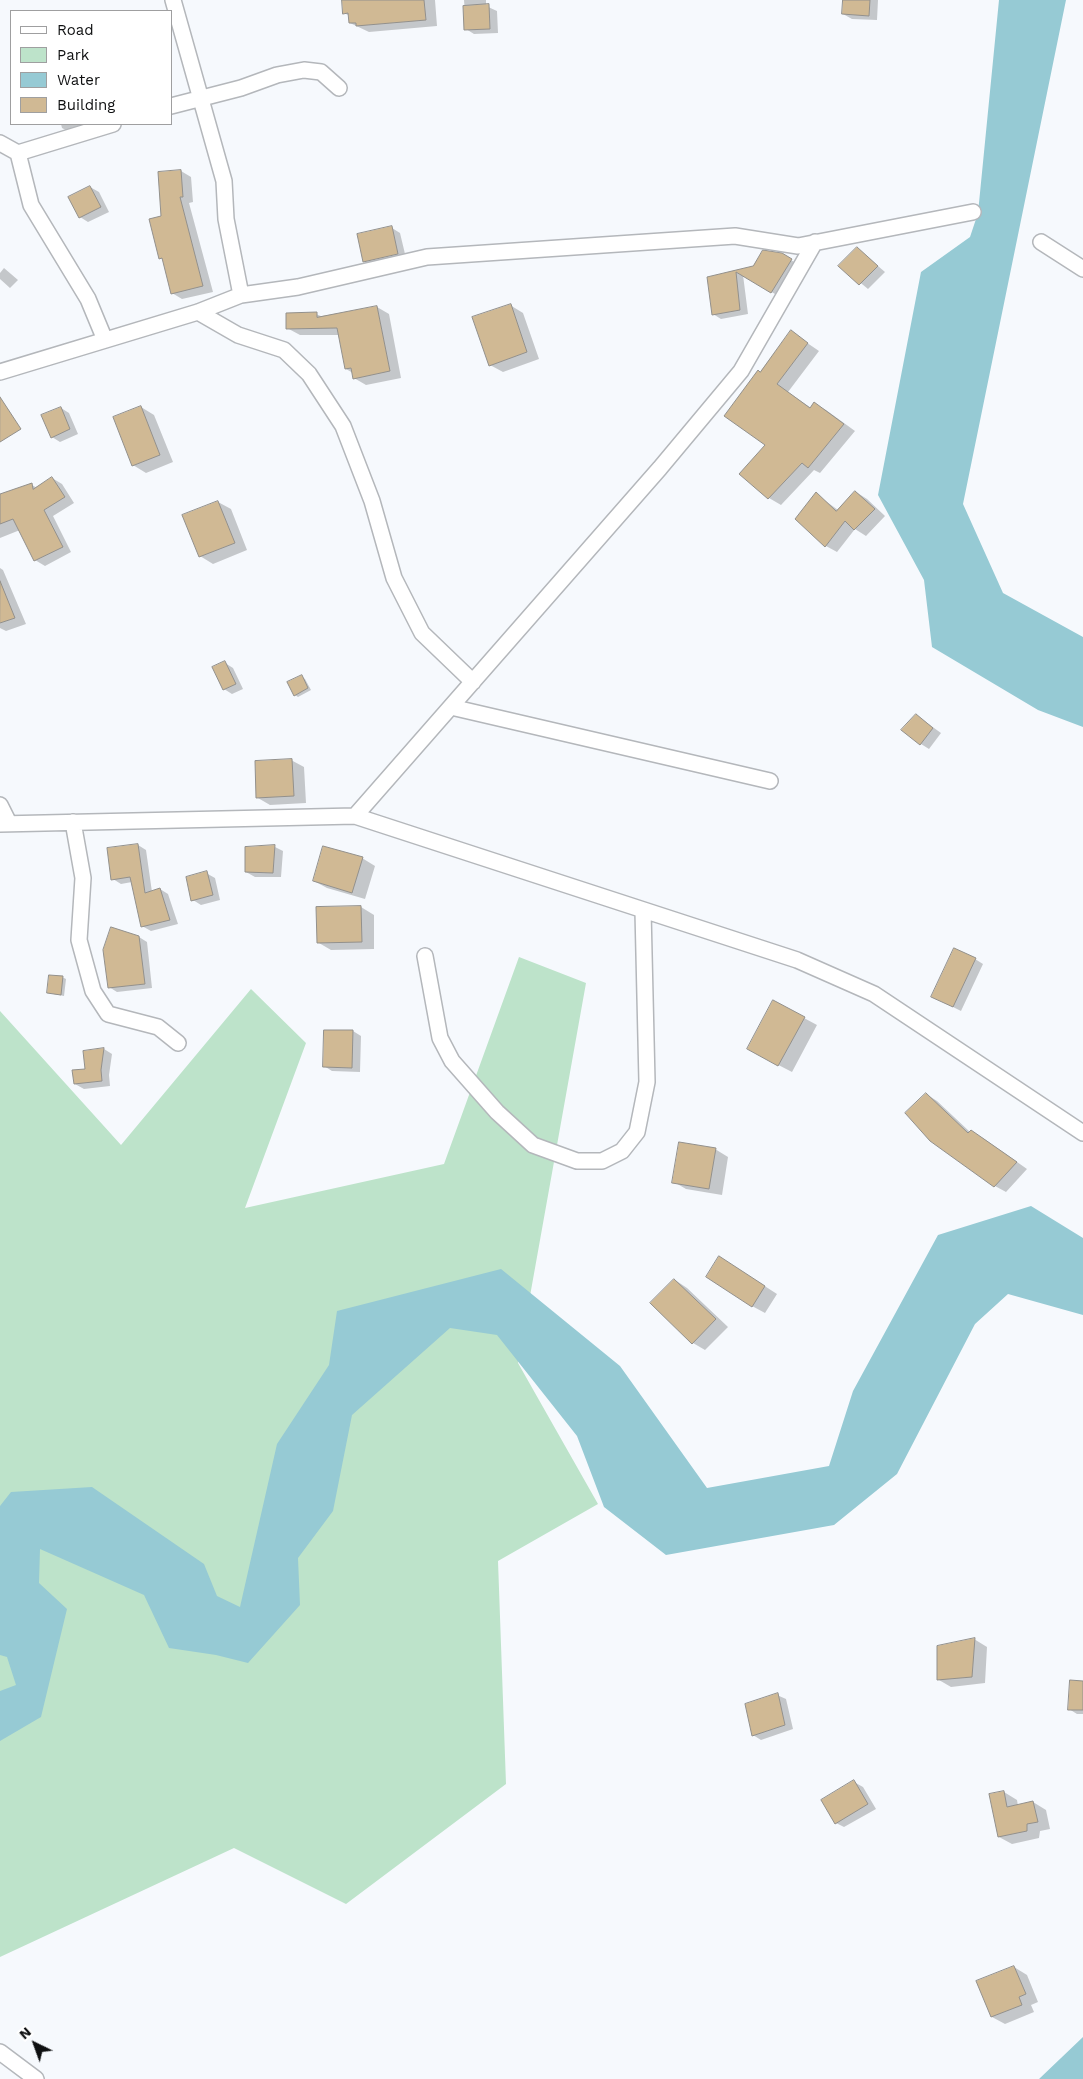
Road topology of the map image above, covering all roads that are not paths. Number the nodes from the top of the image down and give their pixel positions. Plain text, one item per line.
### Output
1 (173, 0) edge
2 (339, 88) dead end
3 (200, 97) junction
4 (172, 106) edge
5 (110, 125) edge
6 (0, 143) edge
7 (18, 153) junction
8 (973, 212) dead end
9 (815, 242) junction
10 (1041, 242) dead end
11 (1083, 269) edge
12 (241, 295) junction
13 (198, 312) junction
14 (105, 340) junction
15 (0, 372) edge
16 (473, 682) junction
17 (451, 707) junction
18 (770, 781) dead end
19 (0, 805) edge
20 (355, 816) junction
21 (73, 822) junction
22 (5, 824) edge
23 (643, 911) junction
24 (425, 956) dead end
25 (178, 1043) dead end
26 (1083, 1133) edge
27 (0, 2052) edge
28 (36, 2079) edge

1 - 3 street
2 - 3 street
3 - 4 street
3 - 12 street
5 - 7 street
6 - 7 street
7 - 14 street
8 - 9 street
9 - 12 street
9 - 16 street
10 - 11 street
12 - 13 street
13 - 14 street
13 - 16 street
14 - 15 street
16 - 17 street
17 - 18 street
17 - 20 street
19 - 22 street
20 - 21 street
20 - 23 street
21 - 22 street
21 - 25 street
23 - 24 street
23 - 26 street
27 - 28 street

